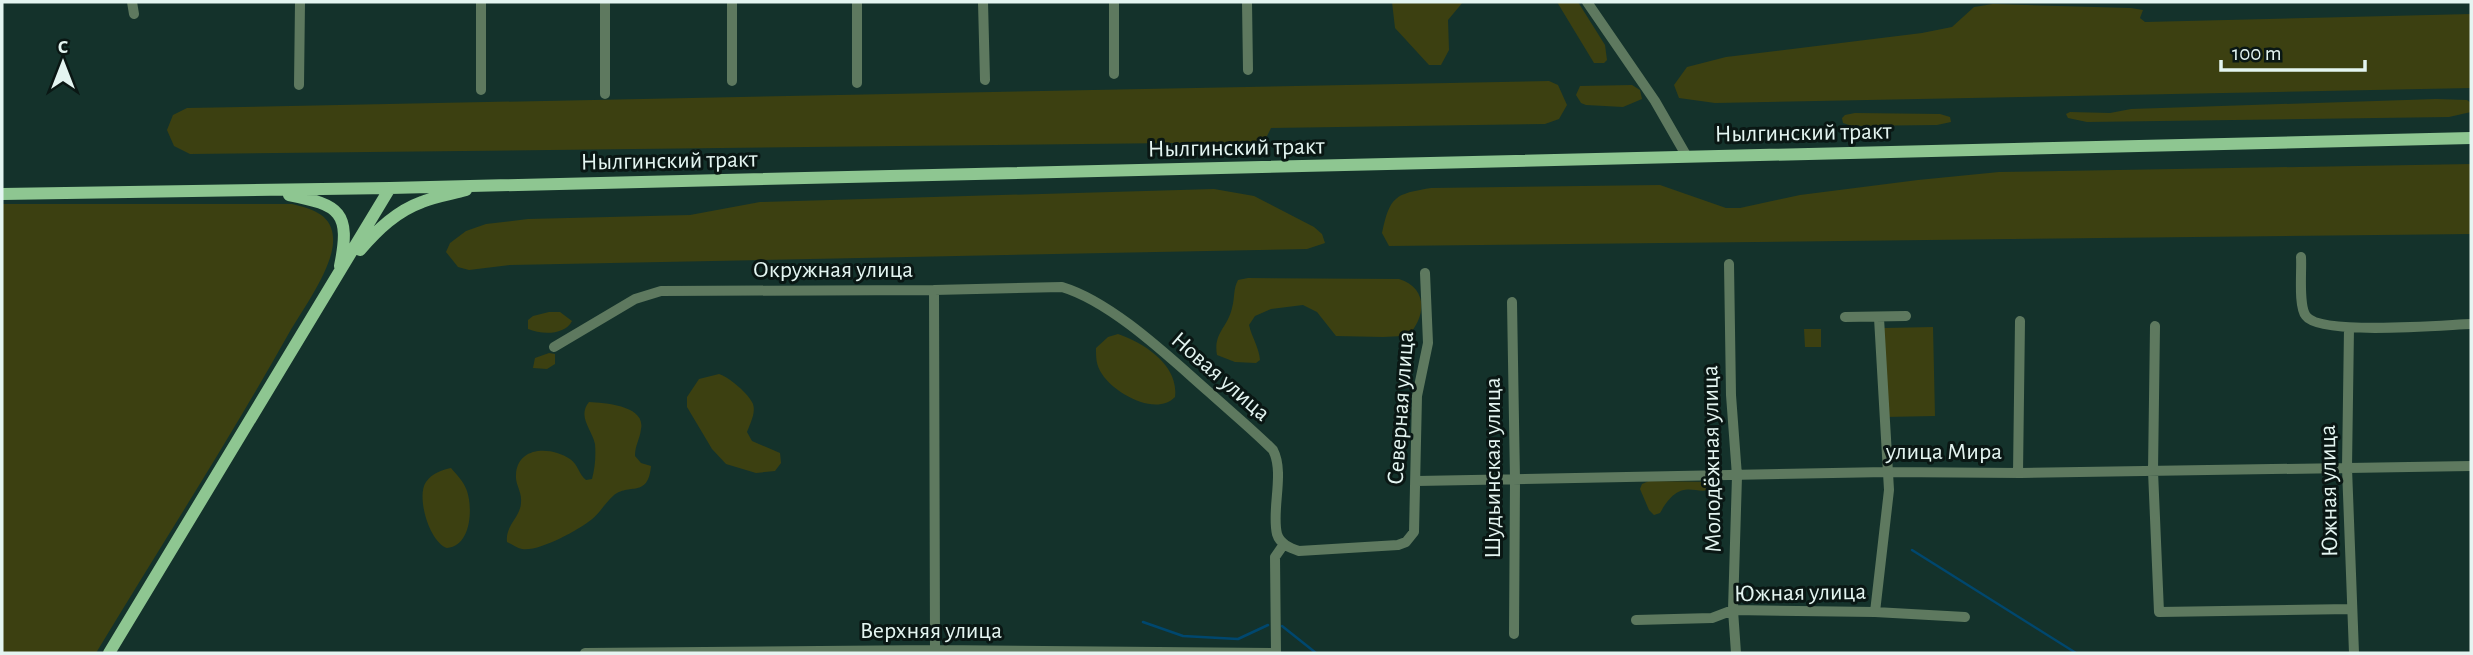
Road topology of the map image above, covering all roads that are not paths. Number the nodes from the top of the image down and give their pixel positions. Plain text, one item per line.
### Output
1 (132, 2) edge
2 (300, 2) edge
3 (481, 2) edge
4 (605, 2) edge
5 (732, 2) edge
6 (857, 2) edge
7 (983, 2) edge
8 (1114, 2) edge
9 (1247, 2) edge
10 (1587, 2) edge
11 (134, 15) dead end
12 (1248, 70) dead end
13 (1114, 74) dead end
14 (985, 80) dead end
15 (732, 82) dead end
16 (857, 83) dead end
17 (299, 86) dead end
18 (481, 90) dead end
19 (605, 94) dead end
20 (2471, 138) edge
21 (1686, 155) junction
22 (481, 185) junction
23 (390, 188) junction
24 (263, 190) junction
25 (2, 194) edge
26 (2301, 257) dead end
27 (1729, 264) dead end
28 (1425, 273) dead end
29 (337, 277) junction
30 (934, 290) junction
31 (1512, 302) dead end
32 (1906, 316) dead end
33 (1845, 317) dead end
34 (1879, 318) junction
35 (2020, 320) dead end
36 (2471, 324) edge
37 (2155, 326) dead end
38 (2349, 328) junction
39 (554, 346) dead end
40 (2471, 466) edge
41 (2347, 468) junction
42 (2153, 471) junction
43 (1887, 472) junction
44 (2018, 472) junction
45 (1737, 476) junction
46 (1515, 480) junction
47 (1417, 481) junction
48 (1284, 544) junction
49 (2351, 609) junction
50 (1733, 611) junction
51 (1875, 612) junction
52 (1965, 617) dead end
53 (1636, 620) dead end
54 (1514, 634) dead end
55 (935, 650) junction
56 (982, 652) edge
57 (109, 653) edge
58 (585, 653) edge
59 (1276, 653) edge
60 (1736, 653) edge
61 (2354, 653) edge

1 - 11 street
2 - 17 street
3 - 18 street
4 - 19 street
5 - 15 street
6 - 16 street
7 - 14 street
8 - 13 street
9 - 12 street
10 - 21 street
20 - 21 main road, Нылгинский тракт
21 - 22 main road, Нылгинский тракт
22 - 23 main road, Нылгинский тракт
22 - 29 main road
23 - 24 main road, Нылгинский тракт
23 - 29 main road
24 - 25 main road, Нылгинский тракт
24 - 29 main road
26 - 38 street
27 - 45 street, Молодёжная улица
28 - 47 street, Северная улица
29 - 57 main road
30 - 39 street, Окружная улица
30 - 48 street, Новая улица
30 - 55 street, Окружная улица
31 - 46 street, Шудьинская улица
32 - 34 street
33 - 34 street
34 - 43 street
35 - 44 street
36 - 38 street
37 - 42 street
38 - 41 street, Южная улица
40 - 41 street, улица Мира
41 - 42 street, улица Мира
41 - 49 street, Южная улица
42 - 44 street, улица Мира
42 - 49 street
43 - 44 street, улица Мира
43 - 45 street, улица Мира
43 - 51 street
45 - 46 street, улица Мира
45 - 50 street, Молодёжная улица
46 - 47 street, улица Мира
46 - 54 street, Шудьинская улица
47 - 48 street, Северная улица
48 - 59 street
49 - 61 street, Южная улица
50 - 51 street, Южная улица
50 - 53 street, Южная улица
50 - 60 street, Молодёжная улица
51 - 52 street, Южная улица
55 - 56 street, Верхняя улица
55 - 58 street, Верхняя улица
56 - 59 street, Верхняя улица

